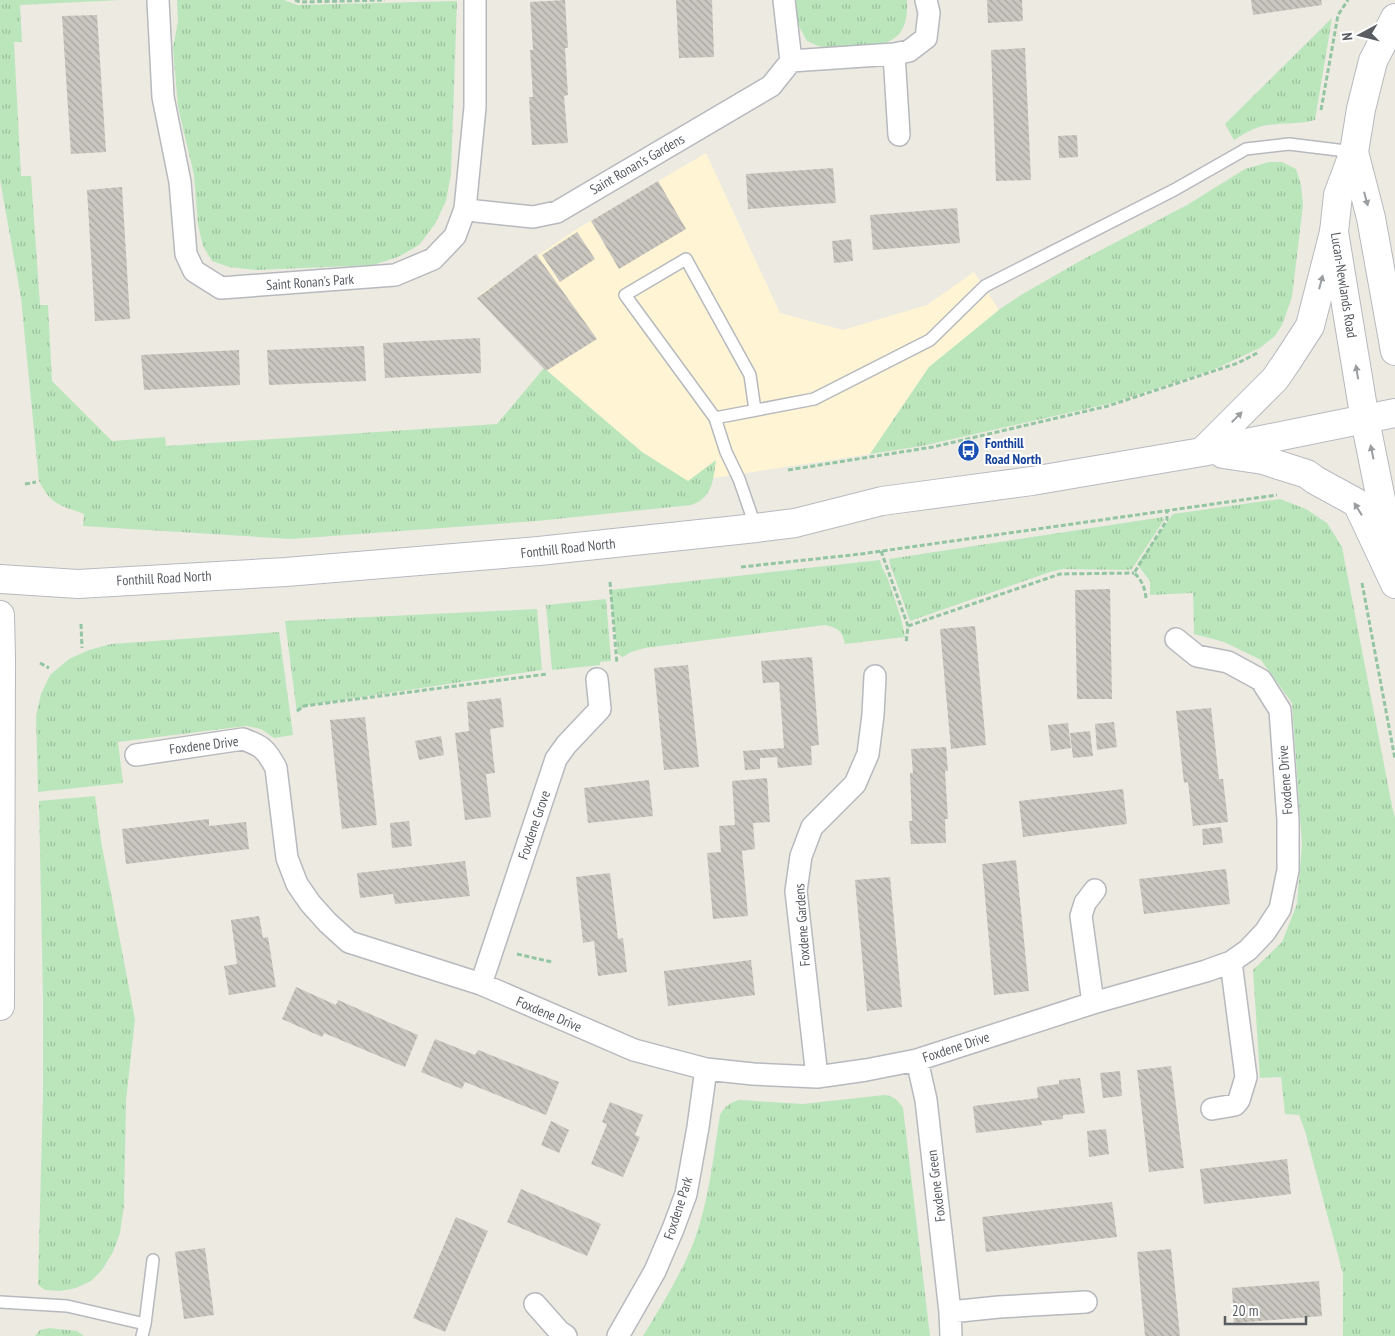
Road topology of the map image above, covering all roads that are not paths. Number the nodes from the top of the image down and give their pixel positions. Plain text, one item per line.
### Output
1 (158, 0) edge
2 (475, 0) edge
3 (784, 0) edge
4 (926, 0) edge
5 (1395, 18) edge
6 (894, 54) junction
7 (791, 61) junction
8 (899, 135) dead end
9 (1354, 152) junction
10 (465, 209) junction
11 (1334, 232) junction
12 (1395, 351) edge
13 (755, 410) junction
14 (1395, 413) edge
15 (715, 418) junction
16 (1365, 420) junction
17 (1202, 452) junction
18 (756, 528) junction
19 (1395, 569) edge
20 (0, 579) edge
21 (1395, 584) edge
22 (0, 614) edge
23 (1176, 639) dead end
24 (875, 676) dead end
25 (597, 679) dead end
26 (136, 754) dead end
27 (1095, 890) dead end
28 (1231, 962) junction
29 (481, 984) junction
30 (0, 986) edge
31 (1092, 1003) junction
32 (0, 1006) edge
33 (917, 1060) junction
34 (706, 1069) junction
35 (817, 1077) junction
36 (1212, 1109) dead end
37 (153, 1260) dead end
38 (0, 1302) edge
39 (1086, 1302) dead end
40 (535, 1304) dead end
41 (950, 1312) junction
42 (146, 1324) junction
43 (142, 1336) edge
44 (566, 1336) edge
45 (618, 1336) edge
46 (951, 1336) edge

1 - 10 street, Saint Ronan's Park
2 - 10 street, Saint Ronan's Park
3 - 7 street
4 - 6 street
5 - 9 main road, Lucan-Newlands Road
6 - 7 street
6 - 8 street
7 - 10 street, Saint Ronan's Gardens
9 - 11 main road, Lucan-Newlands Road
9 -> 12 main road, Lucan-Newlands Road
9 - 13 lane
16 -> 11 main road, Lucan-Newlands Road
17 -> 11 main road
13 - 15 lane
13 - 15 lane
14 - 16 main road, Fonthill Road North
15 - 18 lane
16 - 17 main road, Fonthill Road North
19 -> 16 main road, Lucan-Newlands Road
17 - 18 main road, Fonthill Road North
21 -> 17 main road
18 - 20 main road, Fonthill Road North
22 - 30 main road
23 - 28 street, Foxdene Drive
24 - 35 street, Foxdene Gardens
25 - 29 street, Foxdene Grove
26 - 29 street, Foxdene Drive
27 - 31 street
28 - 31 street, Foxdene Drive
28 - 36 street
29 - 34 street, Foxdene Drive
30 - 32 main road
31 - 33 street, Foxdene Drive
33 - 35 street, Foxdene Drive
33 - 41 street, Foxdene Green
34 - 35 street, Foxdene Drive
34 - 45 street, Foxdene Park
37 - 42 lane
38 - 42 lane
39 - 41 street
40 - 44 street
41 - 46 street, Foxdene Green
42 - 43 lane

